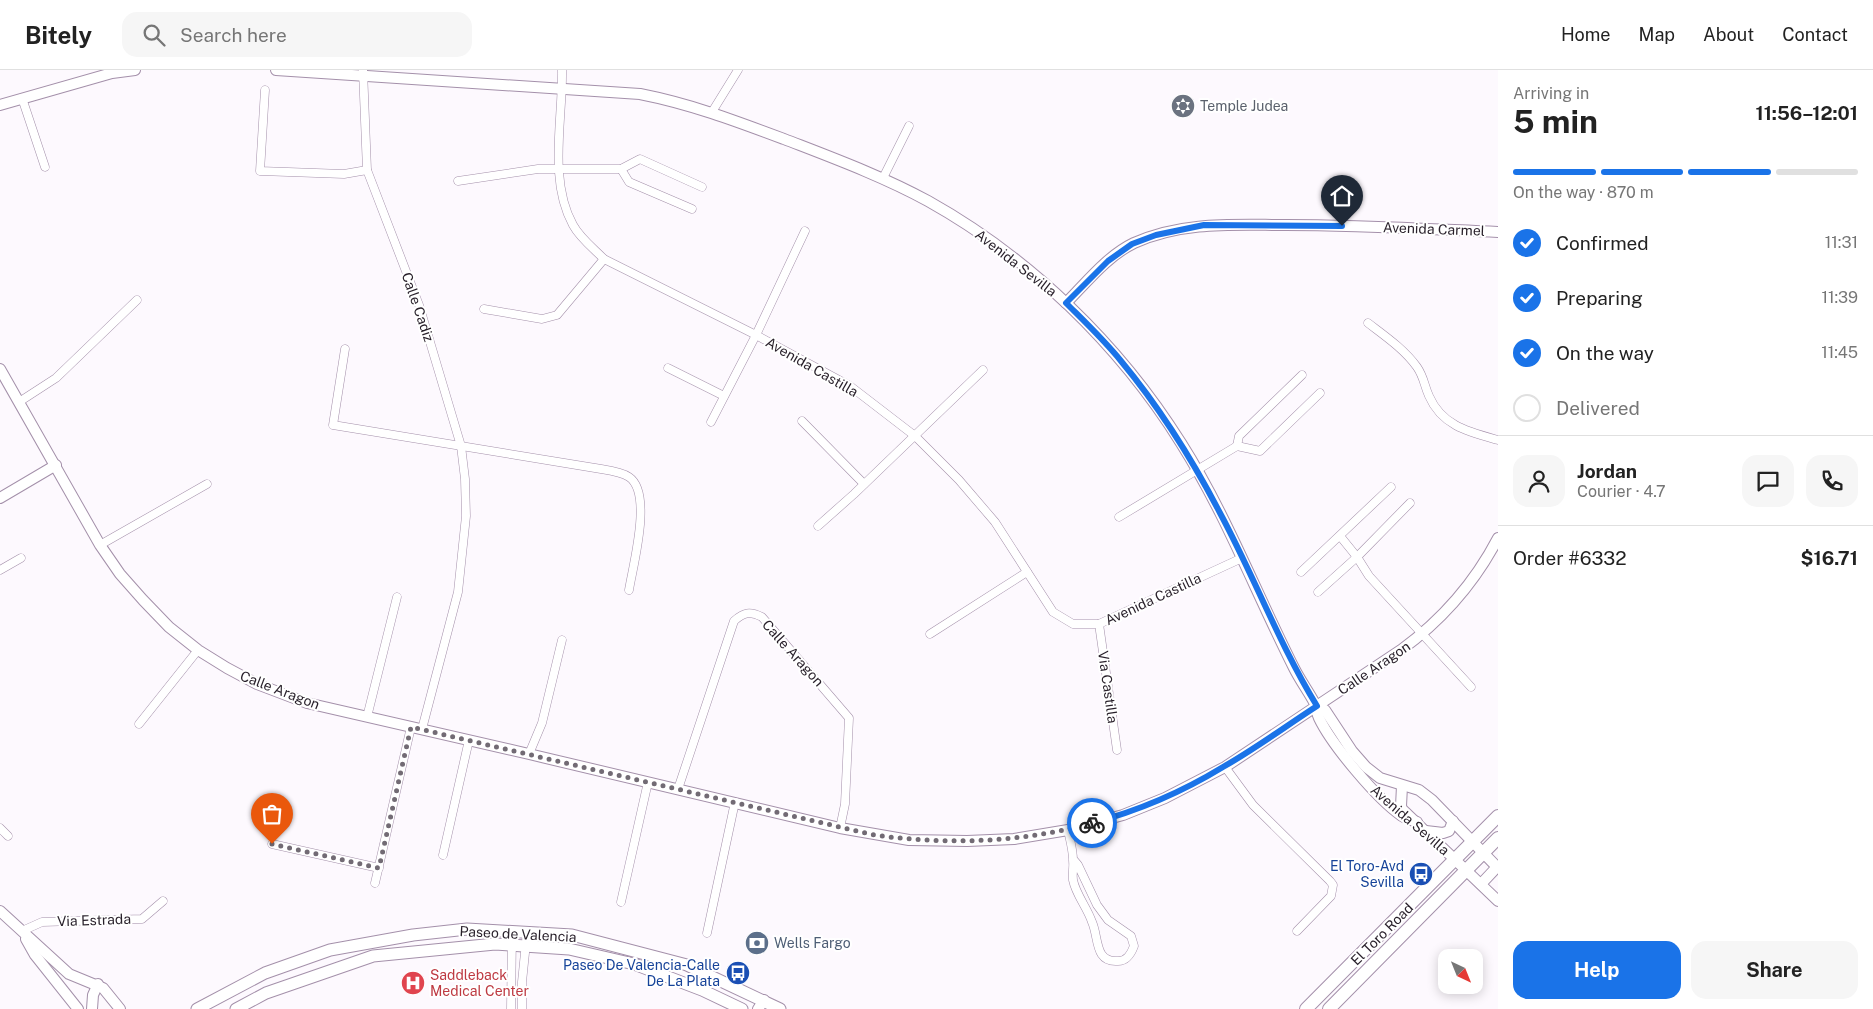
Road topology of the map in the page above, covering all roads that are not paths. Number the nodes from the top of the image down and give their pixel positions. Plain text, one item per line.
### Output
1 (135, 70) edge
2 (276, 70) edge
3 (562, 70) edge
4 (738, 70) edge
5 (363, 73) edge
6 (562, 88) junction
7 (265, 90) dead end
8 (22, 98) junction
9 (0, 105) edge
10 (712, 112) junction
11 (909, 126) dead end
12 (45, 167) dead end
13 (620, 168) junction
14 (367, 170) junction
15 (558, 170) junction
16 (883, 178) junction
17 (458, 181) dead end
18 (702, 187) dead end
19 (692, 209) dead end
20 (806, 231) dead end
21 (1498, 232) edge
22 (604, 259) junction
23 (137, 300) dead end
24 (1066, 303) junction
25 (484, 309) dead end
26 (1368, 323) dead end
27 (756, 335) junction
28 (345, 349) dead end
29 (668, 368) dead end
30 (0, 369) edge
31 (983, 370) dead end
32 (1302, 375) dead end
33 (1320, 393) dead end
34 (724, 396) junction
35 (19, 402) junction
36 (802, 421) dead end
37 (711, 422) dead end
38 (915, 436) junction
39 (1498, 440) edge
40 (461, 446) junction
41 (1237, 446) junction
42 (56, 465) junction
43 (1197, 471) junction
44 (206, 484) dead end
45 (864, 484) junction
46 (1391, 487) dead end
47 (0, 498) edge
48 (1410, 503) dead end
49 (1119, 517) dead end
50 (818, 526) dead end
51 (1340, 536) junction
52 (1498, 538) edge
53 (100, 545) junction
54 (1357, 556) junction
55 (20, 558) dead end
56 (1242, 558) junction
57 (0, 570) edge
58 (1027, 572) junction
59 (1302, 572) dead end
60 (629, 590) dead end
61 (1318, 592) dead end
62 (397, 597) dead end
63 (1098, 624) junction
64 (930, 634) dead end
65 (1422, 635) junction
66 (562, 640) dead end
67 (198, 650) junction
68 (1471, 687) dead end
69 (1317, 706) junction
70 (367, 717) junction
71 (139, 724) dead end
72 (411, 727) junction
73 (422, 729) junction
74 (469, 740) junction
75 (1117, 750) dead end
76 (529, 754) junction
77 (1225, 767) junction
78 (648, 782) junction
79 (1402, 786) junction
80 (678, 789) junction
81 (735, 802) junction
82 (1498, 816) edge
83 (1453, 821) junction
84 (1417, 822) junction
85 (0, 828) edge
86 (840, 828) junction
87 (1068, 830) junction
88 (1426, 831) junction
89 (8, 836) dead end
90 (1498, 838) edge
91 (1473, 842) junction
92 (272, 844) dead end
93 (1483, 852) junction
94 (443, 855) dead end
95 (1073, 859) junction
96 (1456, 860) junction
97 (379, 868) junction
98 (1498, 868) edge
99 (1466, 870) junction
100 (376, 882) dead end
101 (1481, 884) junction
102 (163, 901) dead end
103 (621, 902) dead end
104 (1498, 902) edge
105 (1, 913) edge
106 (22, 931) junction
107 (1297, 931) dead end
108 (512, 932) junction
109 (527, 933) junction
110 (707, 933) dead end
111 (512, 945) junction
112 (526, 946) junction
113 (98, 984) junction
114 (761, 1004) edge
115 (776, 1008) edge
116 (78, 1009) edge
117 (92, 1009) edge
118 (120, 1009) edge
119 (198, 1009) edge
120 (236, 1009) edge
121 (511, 1009) edge
122 (522, 1009) edge
123 (742, 1009) edge
124 (1306, 1009) edge
125 (1329, 1009) edge

1 - 8 street
2 - 5 street, Avenida Sevilla
3 - 6 street
4 - 10 street
5 - 6 street, Avenida Sevilla
5 - 14 street, Calle Cadiz
6 - 10 street, Avenida Sevilla
6 - 15 street, Avenida Castilla
7 - 14 street
8 - 9 street
8 - 12 street
10 - 16 street, Avenida Sevilla
11 - 16 street
13 - 15 street
13 - 18 street
13 - 19 street
14 - 40 street, Calle Cadiz
15 - 17 street
15 - 22 street, Avenida Castilla
16 - 24 street, Avenida Sevilla
20 - 27 street, Avenida Castilla
21 - 24 street, Avenida Carmel
22 - 25 street
22 - 27 street, Avenida Castilla
23 - 35 street
24 - 43 street, Avenida Sevilla
26 - 39 street
27 - 34 street, Avenida Castilla
27 - 38 street, Avenida Castilla
28 - 40 street
29 - 34 street
30 - 35 street, Calle Aragon
31 - 38 street
32 - 41 street
33 - 41 street
34 - 37 street, Avenida Castilla
35 - 42 street, Calle Aragon
36 - 45 street
38 - 45 street
38 - 58 street, Avenida Castilla
40 - 60 street
40 - 73 street, Calle Cadiz
41 - 43 street
42 - 47 street
42 - 53 street, Calle Aragon
43 - 49 street
43 - 56 street, Avenida Sevilla
44 - 53 street
45 - 50 street
46 - 51 street
48 - 54 street
51 - 54 street, Calle Aragon
51 - 59 street
52 - 65 street, Calle Aragon
53 - 67 street, Calle Aragon
54 - 61 street
54 - 65 street, Calle Aragon
55 - 57 street
56 - 63 street, Avenida Castilla
56 - 69 street, Avenida Sevilla
58 - 63 street, Avenida Castilla
58 - 64 street
62 - 70 street
63 - 75 street, Via Castilla
65 - 68 street, Calle Aragon
65 - 69 street, Calle Aragon
66 - 76 street
67 - 70 street, Calle Aragon
67 - 71 street
69 - 77 street, Calle Aragon
69 - 79 street, Avenida Sevilla
69 - 84 street, Avenida Sevilla
70 - 72 street, Calle Aragon
72 - 73 street, Calle Aragon
72 - 97 street
73 - 74 street, Calle Aragon
74 - 76 street, Calle Aragon
74 - 94 street
76 - 78 street, Calle Aragon
77 - 87 street, Calle Aragon
77 - 107 street
78 - 80 street, Calle Aragon
78 - 103 street
79 - 83 street, Avenida Sevilla
79 - 84 street
80 - 81 street, Calle Aragon
80 - 86 street, Calle Aragon
81 - 86 street, Calle Aragon
81 - 110 street
82 - 91 main road, El Toro Road
83 - 88 street
83 - 91 street, Avenida Sevilla
84 - 88 street, Avenida Sevilla
85 - 89 street
86 - 87 street, Calle Aragon
87 - 95 street
88 - 96 street, Avenida Sevilla
90 - 93 main road, El Toro Road
91 - 93 street, Avenida Sevilla
91 - 96 main road, El Toro Road
92 - 97 street
93 - 98 street
93 - 99 main road, El Toro Road
95 - 95 street
96 - 99 street, Avenida Sevilla
96 - 124 main road, El Toro Road
97 - 100 street
98 - 101 street
99 - 101 street
99 - 125 main road, El Toro Road
101 - 104 street
102 - 106 street, Via Estrada
105 - 106 street
106 - 113 street
106 - 116 street
108 - 109 main road, Paseo de Valencia
108 - 111 street
108 - 119 main road, Paseo de Valencia
109 - 112 street
109 - 114 main road, Paseo de Valencia
111 - 112 main road, Paseo de Valencia
111 - 120 main road, Paseo de Valencia
111 - 121 street
112 - 122 street
112 - 123 main road, Paseo de Valencia
113 - 117 street
113 - 118 street
114 - 115 main road, Paseo de Valencia

